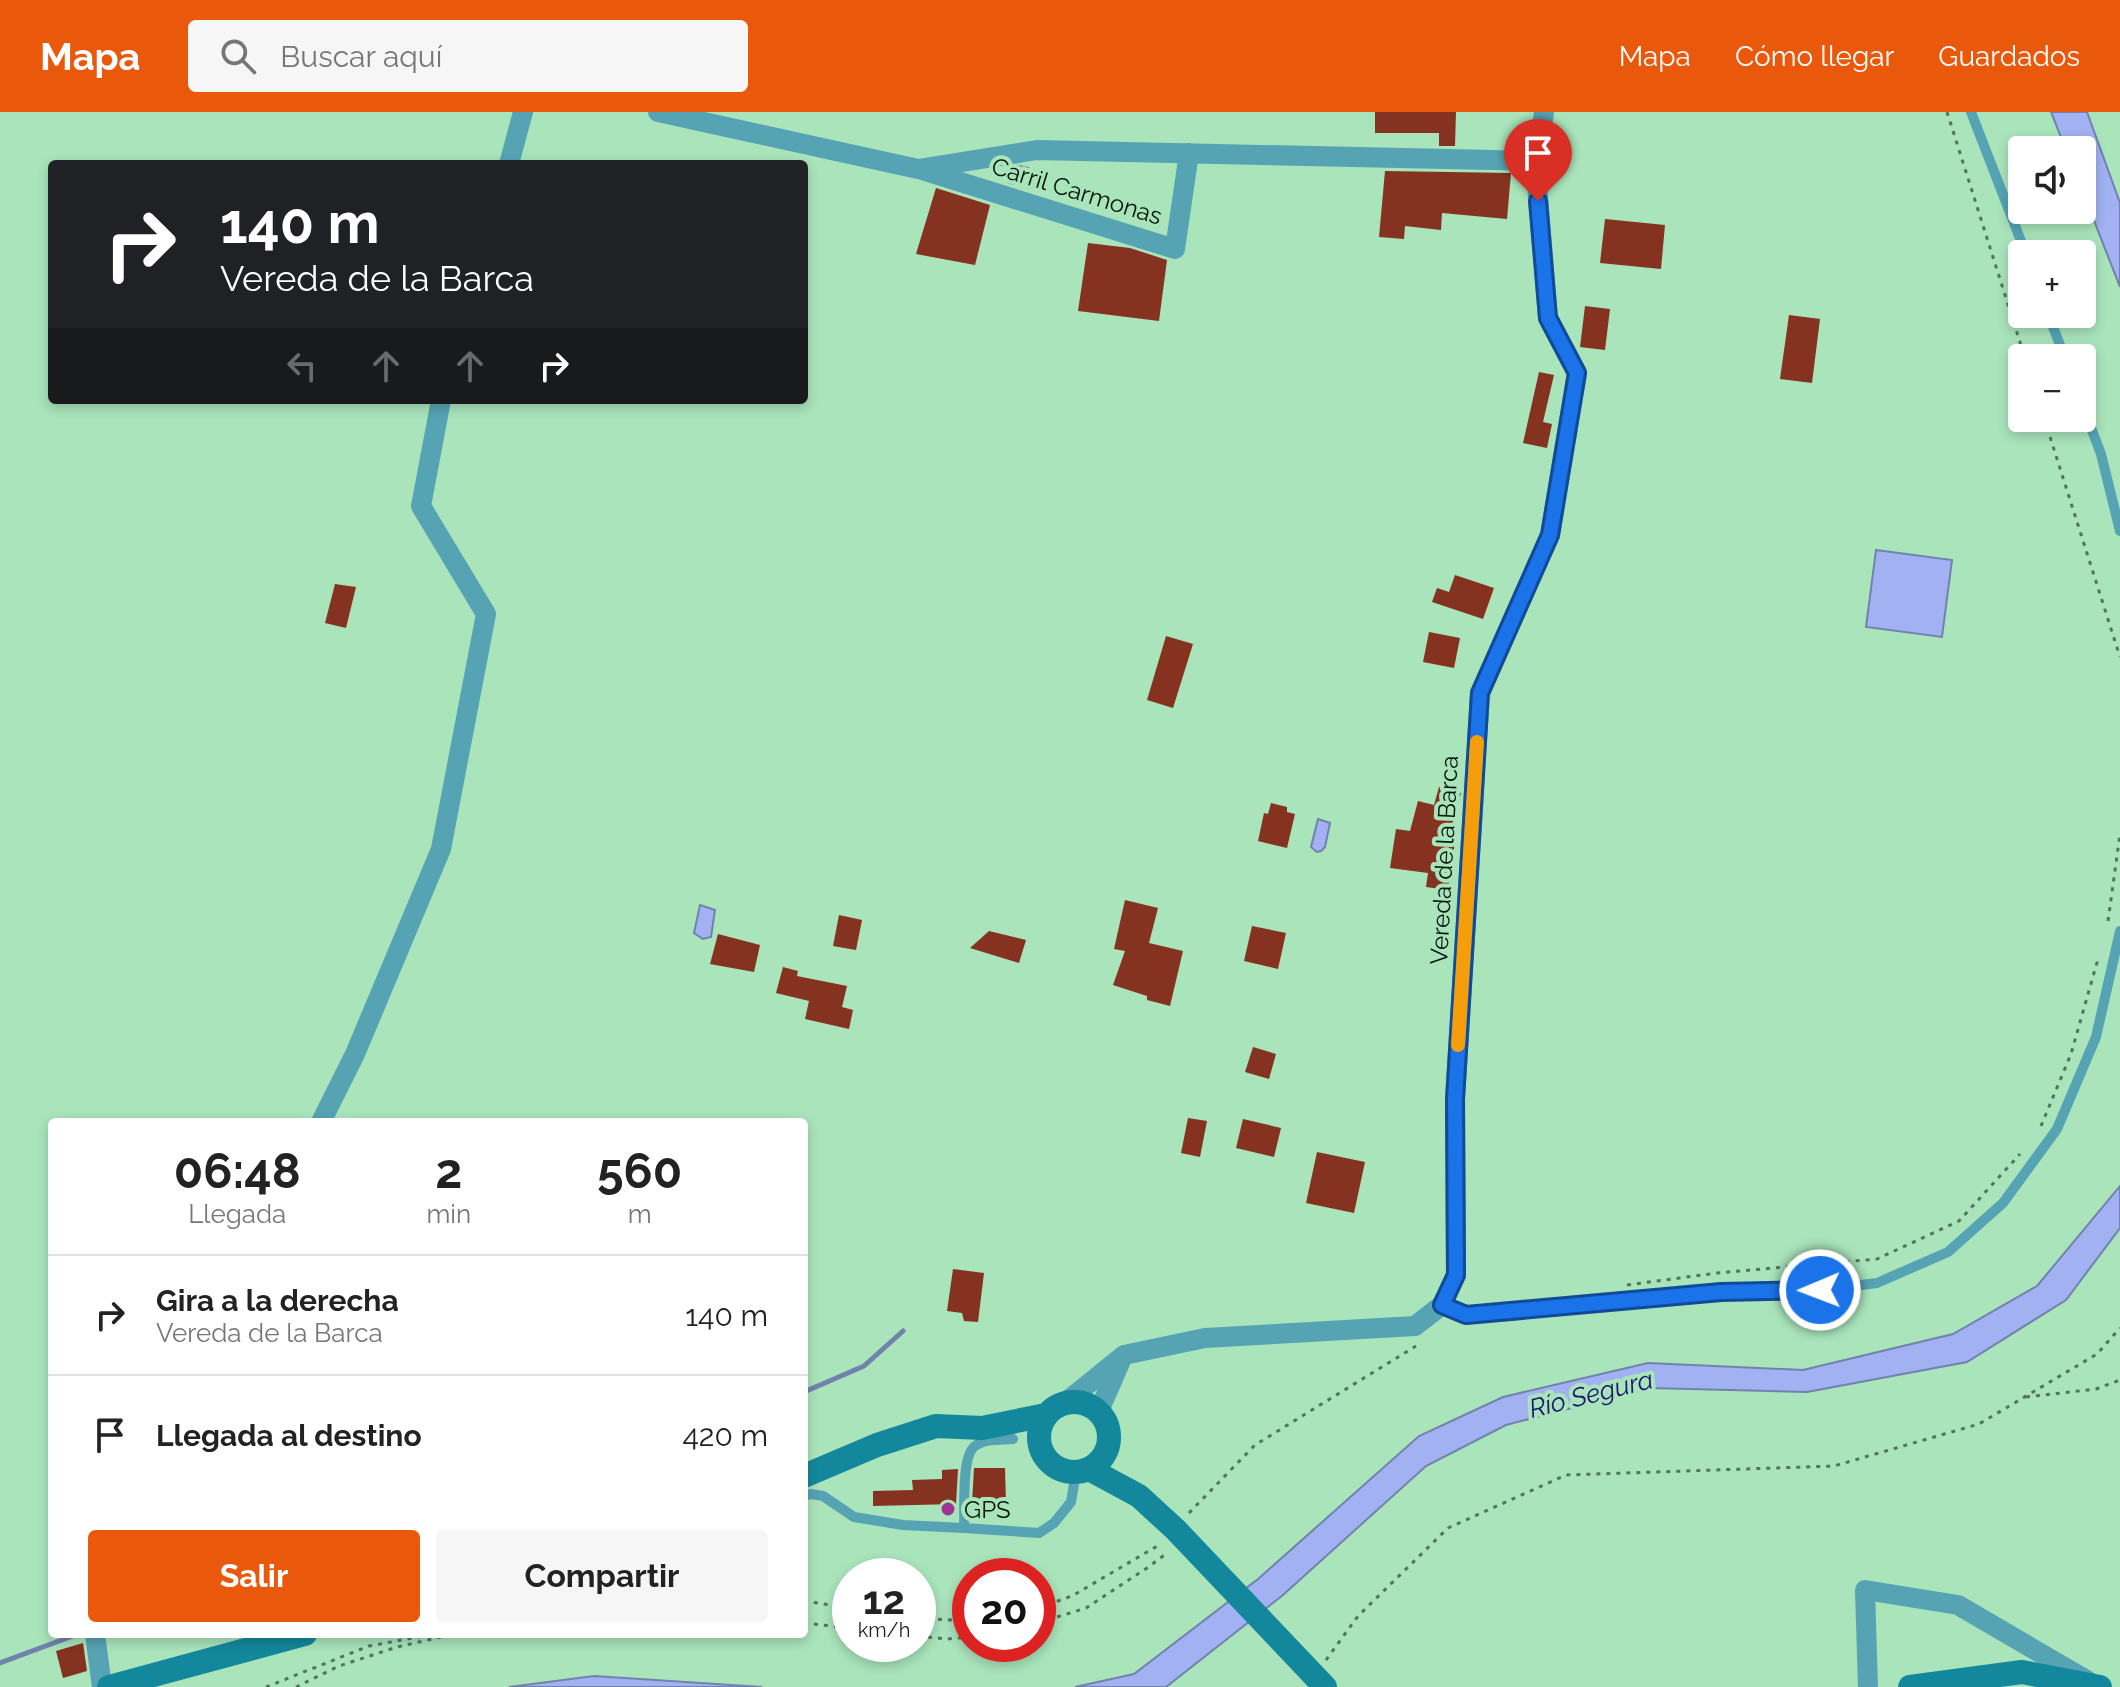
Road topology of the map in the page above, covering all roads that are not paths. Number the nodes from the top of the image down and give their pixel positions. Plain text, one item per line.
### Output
1 (523, 112) edge
2 (658, 112) edge
3 (1544, 112) edge
4 (1971, 112) edge
5 (1189, 153) junction
6 (510, 160) edge
7 (1537, 161) junction
8 (918, 169) junction
9 (2021, 240) edge
10 (440, 404) edge
11 (2093, 432) edge
12 (2120, 531) edge
13 (2120, 931) edge
14 (323, 1118) edge
15 (1442, 1305) junction
16 (1124, 1355) junction
17 (1056, 1408) junction
18 (1099, 1411) junction
19 (982, 1428) junction
20 (1013, 1439) junction
21 (1109, 1443) junction
22 (1041, 1449) junction
23 (1080, 1471) junction
24 (808, 1474) edge
25 (808, 1495) edge
26 (1139, 1496) junction
27 (964, 1528) junction
28 (96, 1638) edge
29 (290, 1638) edge
30 (1320, 1682) edge
31 (2097, 1686) edge
32 (102, 1687) edge
33 (109, 1687) edge
34 (1868, 1687) edge
35 (1910, 1687) edge

1 - 6 street
2 - 8 street, Carril Carmonas
3 - 7 street, Vereda de la Barca
4 - 9 lane
5 - 7 street, Carril Carmonas
5 - 8 street, Carril Carmonas
5 - 8 street, Carril Carmonas
7 - 15 street, Vereda de la Barca
10 - 14 street
11 - 12 lane
13 - 15 lane
15 - 16 street
16 - 17 street
16 - 18 street
17 - 18 street
17 - 19 street
17 - 22 street
18 - 21 street
19 - 20 street
19 - 24 street
20 - 22 street
20 - 27 lane
21 - 23 street
21 - 26 street
22 - 23 street
23 - 26 street
23 - 27 lane
25 - 27 lane
26 - 30 street
28 - 32 street
29 - 33 street
31 - 34 street
31 - 35 street

